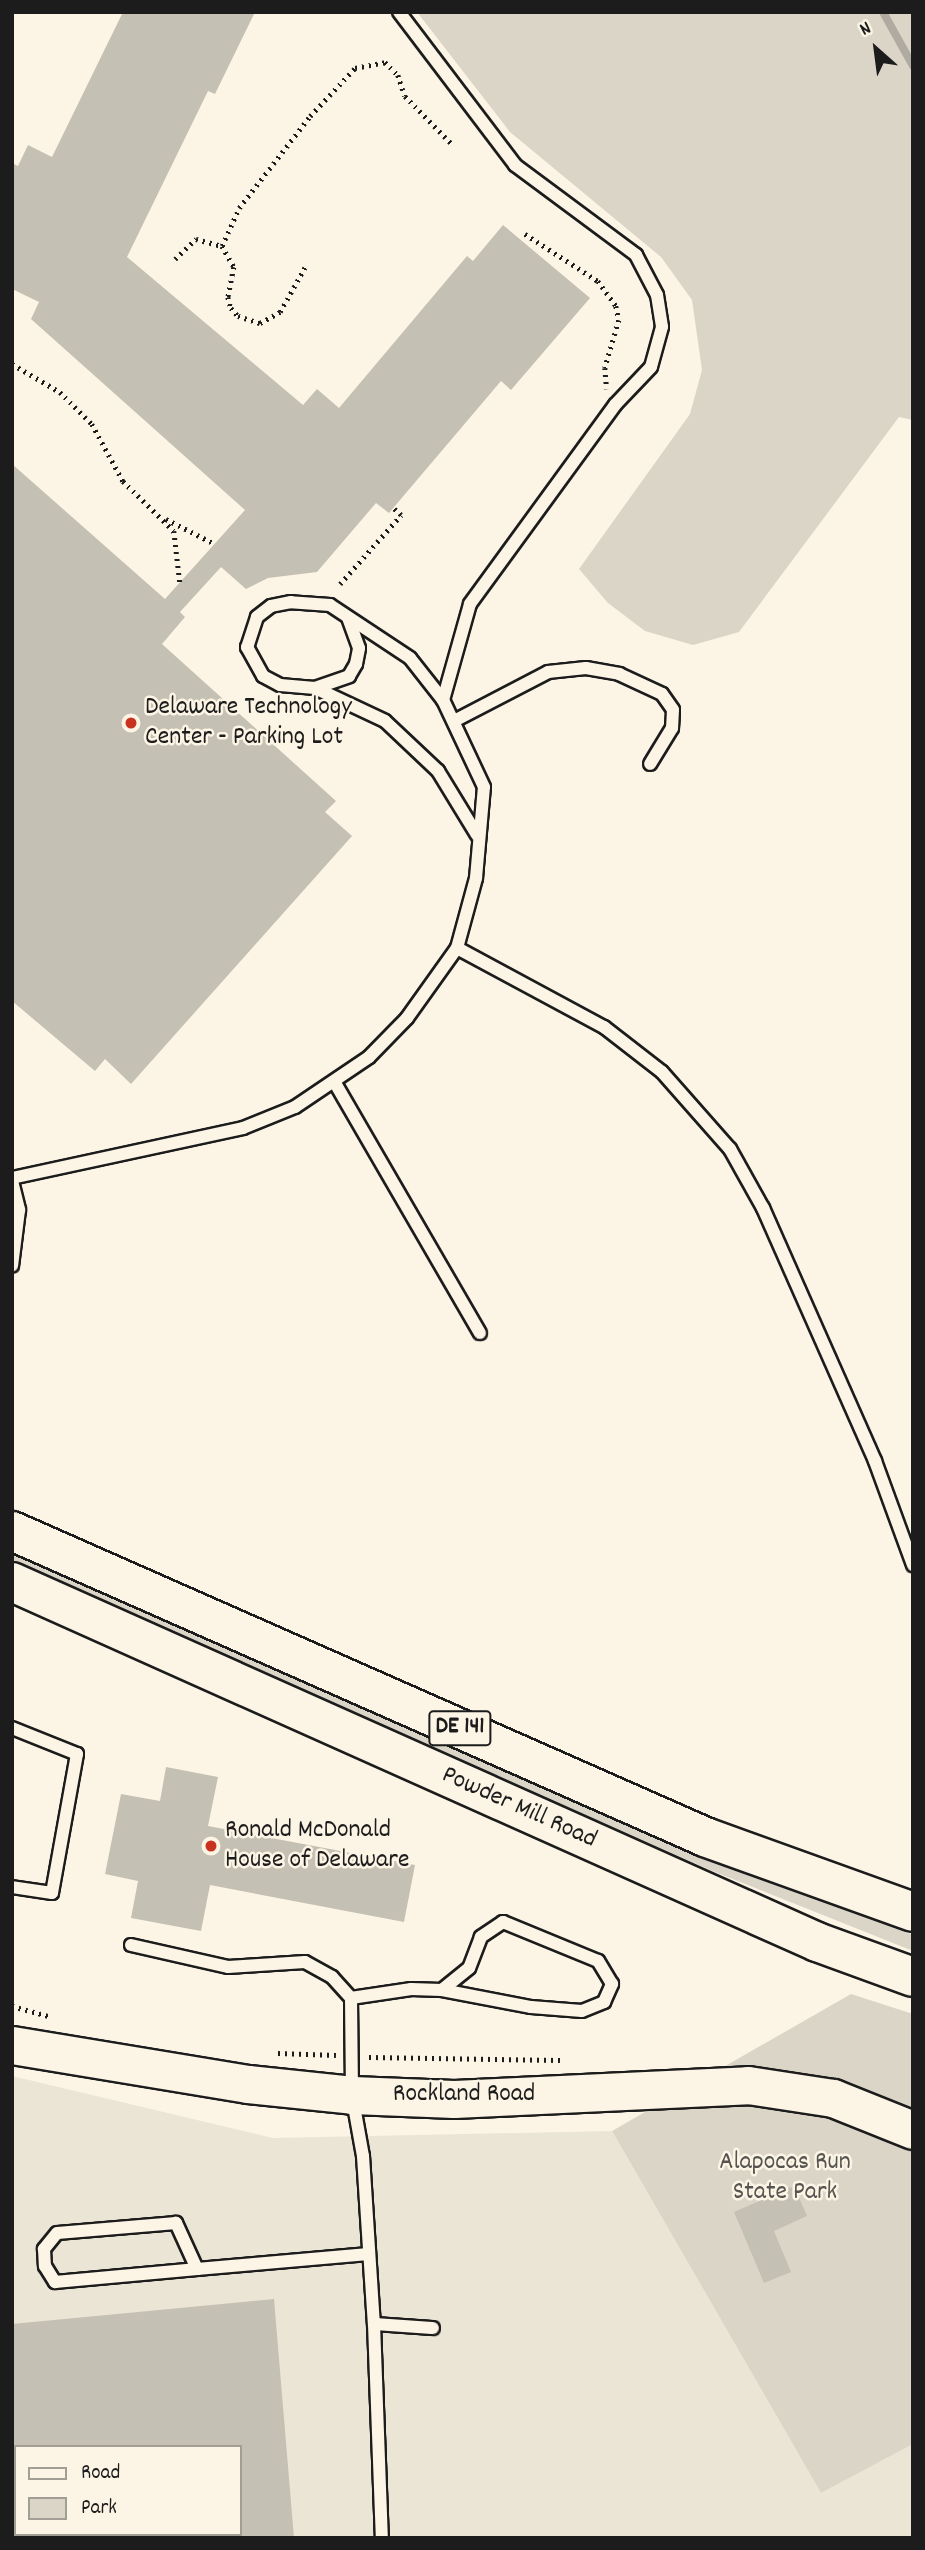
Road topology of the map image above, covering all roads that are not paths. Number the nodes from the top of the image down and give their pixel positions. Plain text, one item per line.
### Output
1 (399, 12) edge
2 (347, 616) junction
3 (315, 688) junction
4 (443, 700) junction
5 (454, 721) junction
6 (650, 764) dead end
7 (477, 835) junction
8 (457, 948) junction
9 (335, 1083) junction
10 (12, 1179) edge
11 (12, 1266) edge
12 (480, 1333) dead end
13 (12, 1531) edge
14 (913, 1564) edge
15 (12, 1581) edge
16 (12, 1728) edge
17 (12, 1887) edge
18 (913, 1913) edge
19 (131, 1945) dead end
20 (913, 1977) edge
21 (442, 1990) junction
22 (351, 1998) junction
23 (12, 2045) edge
24 (352, 2095) junction
25 (913, 2130) edge
26 (368, 2253) junction
27 (197, 2269) junction
28 (374, 2324) junction
29 (433, 2328) dead end
30 (382, 2538) edge

1 - 4 lane
2 - 3 lane
2 - 3 lane
2 - 4 lane
3 - 7 lane
4 - 5 lane
5 - 6 lane
5 - 7 lane
7 - 8 lane
8 - 9 lane
8 - 14 lane
9 - 10 lane
9 - 12 lane
10 - 11 lane
13 - 18 highway, Powder Mill Road / DE 141
15 - 20 highway, Powder Mill Road / DE 141
16 - 17 lane
19 - 22 lane
21 - 21 lane
21 - 22 lane
22 - 24 lane
23 - 24 street, Rockland Road
24 - 25 street, Rockland Road
24 - 26 lane
26 - 27 lane
26 - 28 lane
27 - 27 lane
28 - 29 lane
28 - 30 lane

